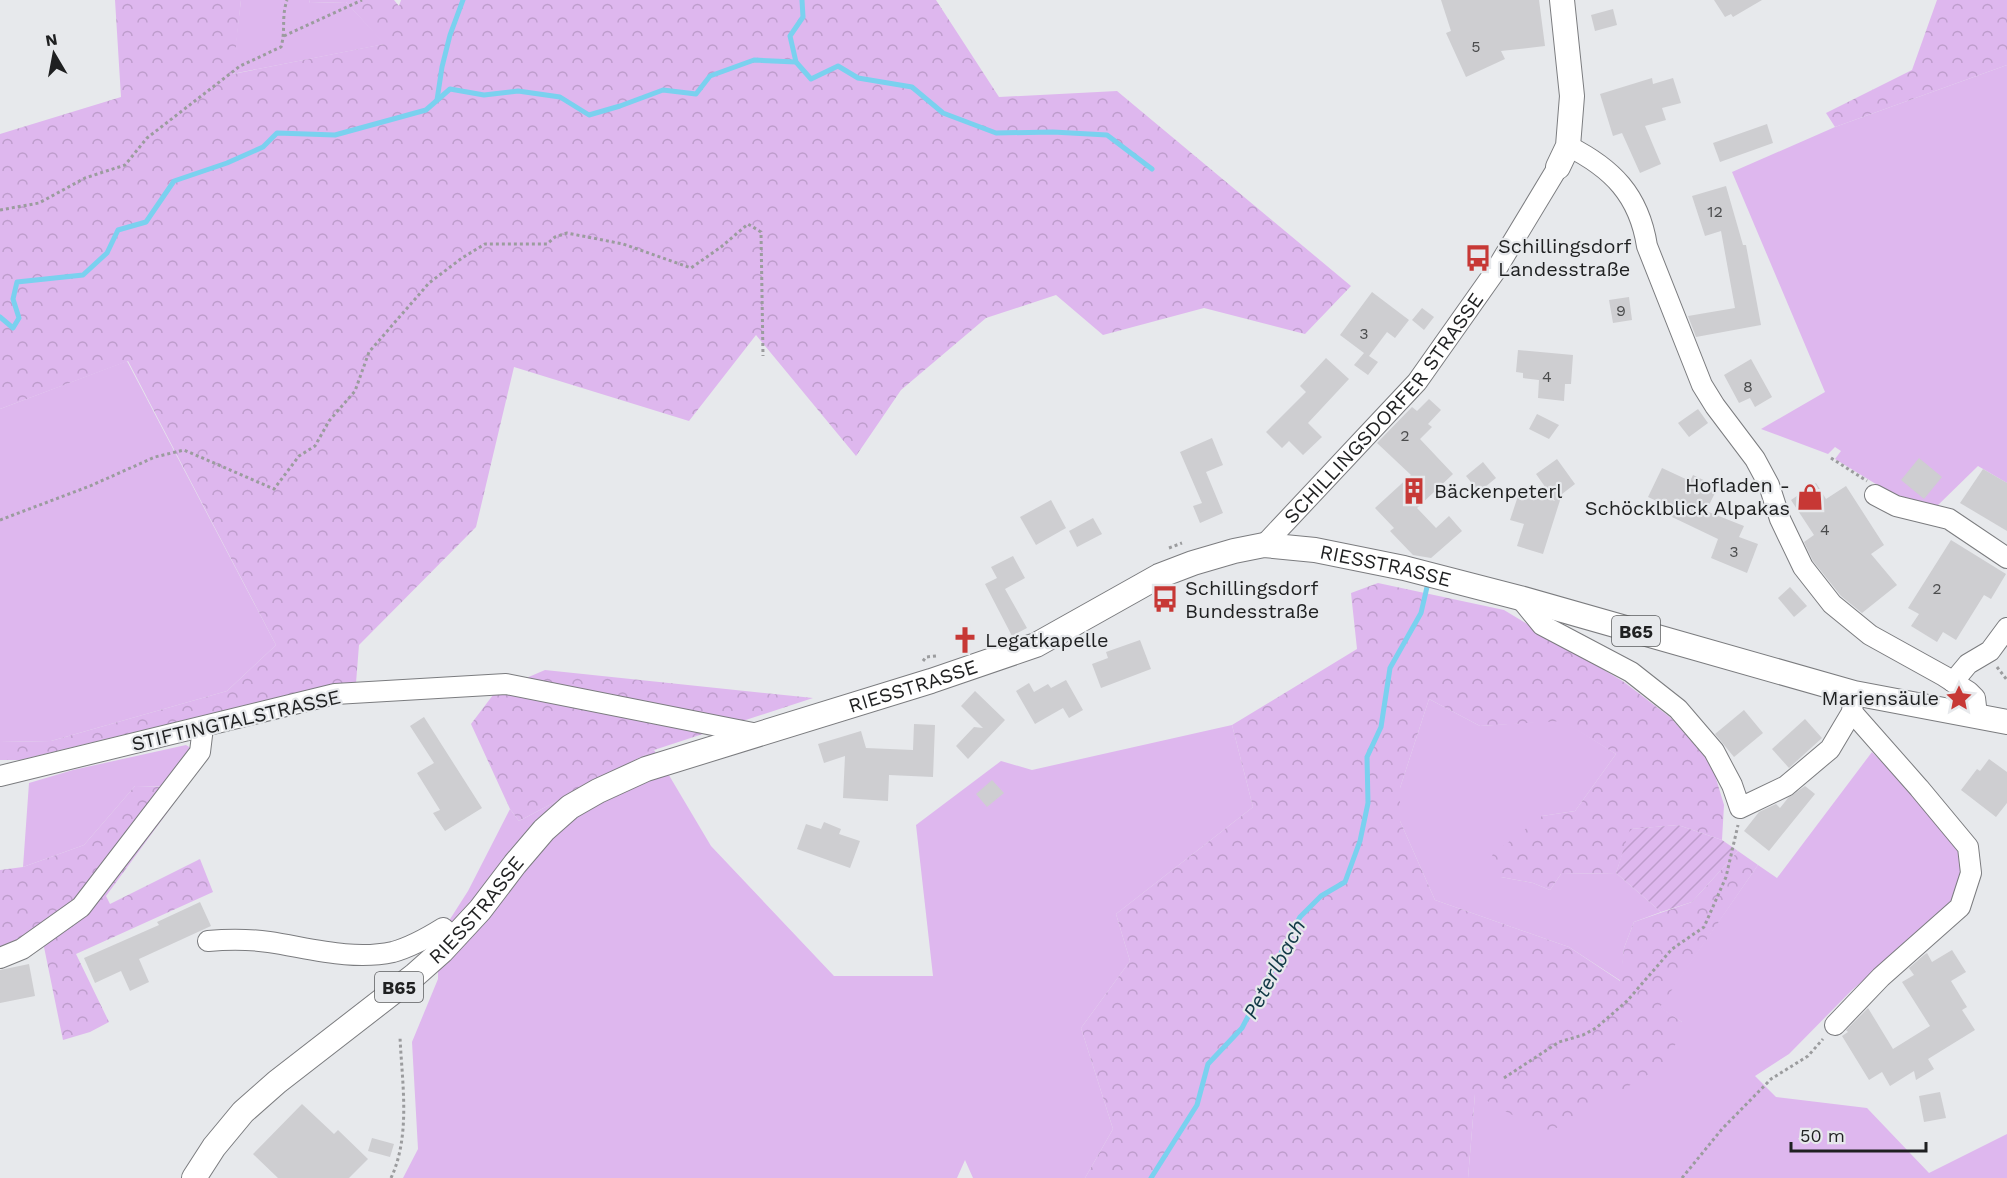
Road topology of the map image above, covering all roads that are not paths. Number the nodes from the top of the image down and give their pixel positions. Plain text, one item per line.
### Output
1 (1562, 0) edge
2 (1563, 156) junction
3 (1875, 495) dead end
4 (1264, 545) junction
5 (2007, 558) edge
6 (1520, 598) junction
7 (2007, 628) edge
8 (1953, 682) junction
9 (1853, 702) junction
10 (1977, 715) junction
11 (2007, 722) edge
12 (203, 727) junction
13 (758, 734) junction
14 (0, 776) edge
15 (454, 938) junction
16 (208, 941) dead end
17 (0, 958) edge
18 (1835, 1025) road end
19 (194, 1178) edge

1 - 2 main road, SCHILLINGSDORFER STRASSE
2 - 4 street, SCHILLINGSDORFER STRASSE
2 - 8 street
3 - 5 street
4 - 6 main road, RIESSTRASSE / B65
4 - 13 main road, RIESSTRASSE / B65
6 - 9 main road, RIESSTRASSE / B65
6 - 9 street
7 - 8 street
8 - 10 street
9 - 10 main road, RIESSTRASSE / B65
9 - 18 street
10 - 11 main road, RIESSTRASSE / B65
12 - 13 street, STIFTINGTALSTRASSE
12 - 14 street, STIFTINGTALSTRASSE
12 - 17 street
13 - 15 main road, RIESSTRASSE / B65
15 - 16 street
15 - 19 main road, RIESSTRASSE / B65

